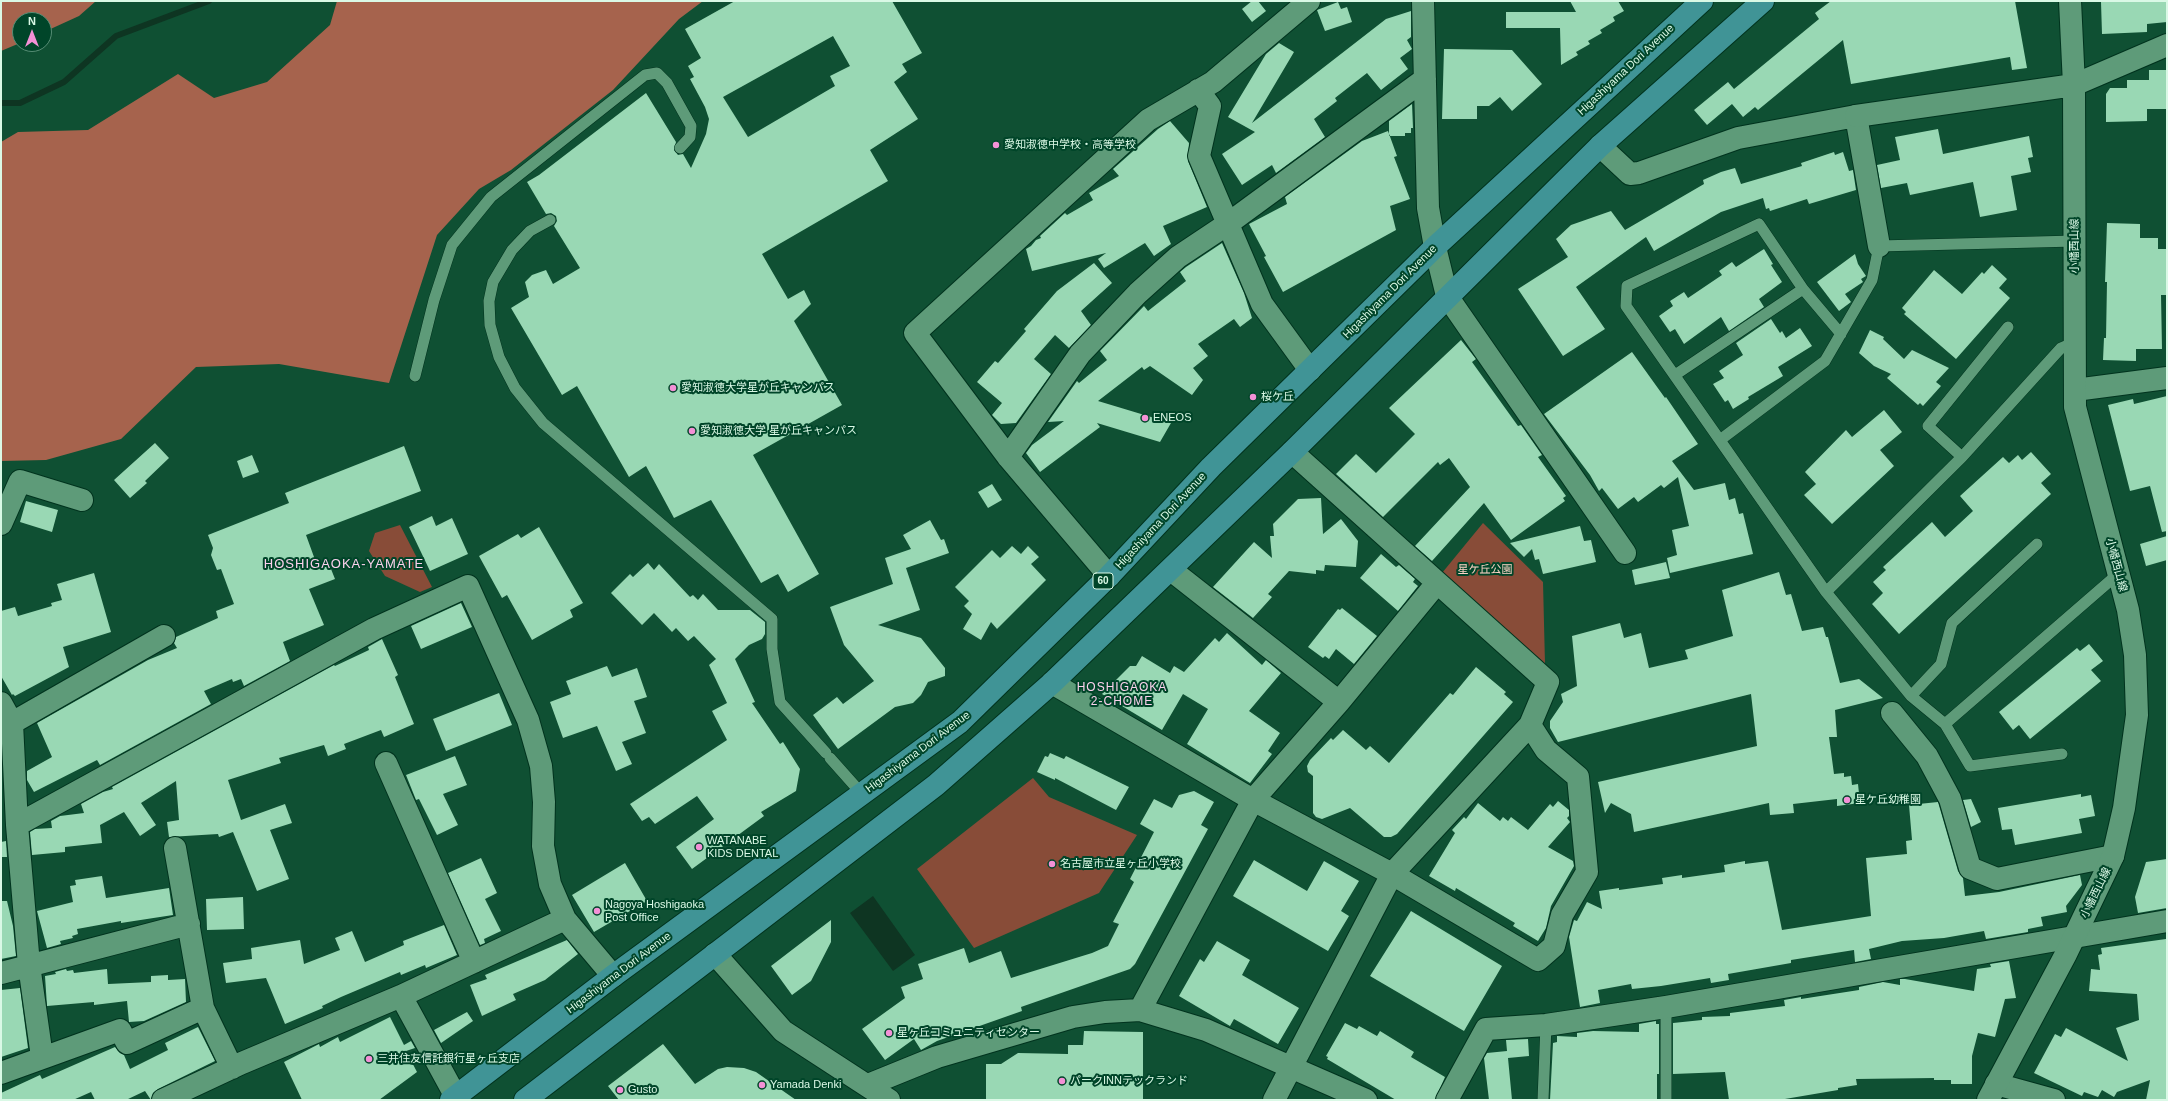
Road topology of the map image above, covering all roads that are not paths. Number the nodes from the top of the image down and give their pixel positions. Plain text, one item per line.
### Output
1 (1309, 1) edge
2 (1423, 1) edge
3 (1702, 1) edge
4 (1763, 1) edge
5 (2070, 1) edge
6 (2167, 45) edge
7 (1425, 79) junction
8 (2074, 85) junction
9 (1198, 90) junction
10 (1856, 116) junction
11 (1600, 146) junction
12 (680, 148) dead end
13 (550, 220) dead end
14 (1229, 223) junction
15 (2075, 241) junction
16 (1879, 246) junction
17 (1434, 247) junction
18 (1803, 289) junction
19 (1448, 296) junction
20 (2008, 327) dead end
21 (1841, 334) junction
22 (2075, 342) junction
23 (1310, 370) junction
24 (1675, 375) junction
25 (415, 376) dead end
26 (2167, 378) edge
27 (2075, 390) junction
28 (1720, 440) junction
29 (1292, 452) junction
30 (1008, 457) junction
31 (1962, 457) junction
32 (82, 500) dead end
33 (1, 524) edge
34 (2037, 544) dead end
35 (1625, 553) dead end
36 (1171, 570) junction
37 (2118, 574) junction
38 (1109, 576) junction
39 (1437, 583) junction
40 (1826, 592) junction
41 (164, 636) dead end
42 (1052, 684) junction
43 (1911, 696) junction
44 (1339, 702) junction
45 (1, 703) edge
46 (1892, 713) dead end
47 (12, 723) junction
48 (1945, 724) junction
49 (1530, 725) junction
50 (2062, 754) dead end
51 (386, 763) dead end
52 (862, 794) junction
53 (1253, 800) junction
54 (17, 825) junction
55 (175, 848) dead end
56 (2113, 856) junction
57 (1392, 874) junction
58 (566, 919) junction
59 (2167, 921) edge
60 (189, 924) junction
61 (2074, 938) junction
62 (715, 954) junction
63 (474, 962) junction
64 (29, 965) junction
65 (1, 973) edge
66 (613, 976) junction
67 (401, 996) junction
68 (1666, 1007) junction
69 (203, 1008) junction
70 (1140, 1010) junction
71 (1546, 1025) junction
72 (42, 1057) junction
73 (232, 1068) junction
74 (1292, 1068) junction
75 (1, 1072) edge
76 (868, 1085) junction
77 (1992, 1092) edge
78 (454, 1098) edge
79 (163, 1100) edge
80 (525, 1100) edge
81 (889, 1100) edge
82 (1274, 1100) edge
83 (1366, 1100) edge
84 (1447, 1100) edge
85 (1543, 1100) edge
86 (1666, 1100) edge
87 (2054, 1100) edge

1 - 9 street
2 - 7 street
3 - 17 main road, Higashiyama Dori Avenue / 60
4 - 11 main road
5 - 8 street, 小幡西山線
6 - 8 street
7 - 14 street
7 - 17 street
8 - 10 street
8 - 15 street, 小幡西山線
9 - 14 street
9 - 30 street
10 - 11 street
10 - 16 street
11 - 19 main road
12 - 25 lane
13 - 52 lane
14 - 23 street
14 - 30 street
15 - 16 lane
15 - 22 street, 小幡西山線
16 - 21 lane
17 - 19 street
17 - 23 main road, Higashiyama Dori Avenue / 60
18 - 21 lane
18 - 24 lane
18 - 24 lane
19 - 29 main road
19 - 35 street
20 - 31 lane
21 - 28 lane
22 - 27 street, 小幡西山線
22 - 31 lane
23 - 38 main road, Higashiyama Dori Avenue / 60
24 - 28 lane
26 - 27 street
27 - 37 street, 小幡西山線
28 - 40 lane
29 - 36 main road
29 - 39 street
30 - 38 street
31 - 40 lane
32 - 33 street
34 - 43 lane
36 - 42 main road
36 - 44 street
37 - 48 lane
37 - 56 street, 小幡西山線
38 - 52 main road, Higashiyama Dori Avenue / 60
39 - 44 street
39 - 49 street
40 - 43 lane
41 - 47 street
42 - 53 street
42 - 62 main road
43 - 48 lane
44 - 53 street
45 - 47 street
46 - 56 street
47 - 54 street
48 - 50 lane
49 - 57 street
49 - 57 street
51 - 63 street
52 - 66 main road, Higashiyama Dori Avenue / 60
53 - 57 street
53 - 70 street
54 - 58 street
54 - 64 street
55 - 60 street
56 - 61 street, 小幡西山線
57 - 74 street
58 - 63 street
58 - 66 street
59 - 61 street
60 - 64 street
60 - 69 street
61 - 68 street
61 - 77 street, 小幡西山線
62 - 76 street
62 - 80 main road
63 - 67 street
64 - 65 street
64 - 72 street
66 - 78 main road, Higashiyama Dori Avenue / 60
67 - 73 street
67 - 78 street
68 - 71 street
68 - 86 lane
69 - 72 street
69 - 73 street
70 - 74 street
70 - 76 street
71 - 84 street
71 - 85 lane
72 - 75 street
73 - 79 street
74 - 82 street
74 - 83 street
76 - 81 street
77 - 87 street

